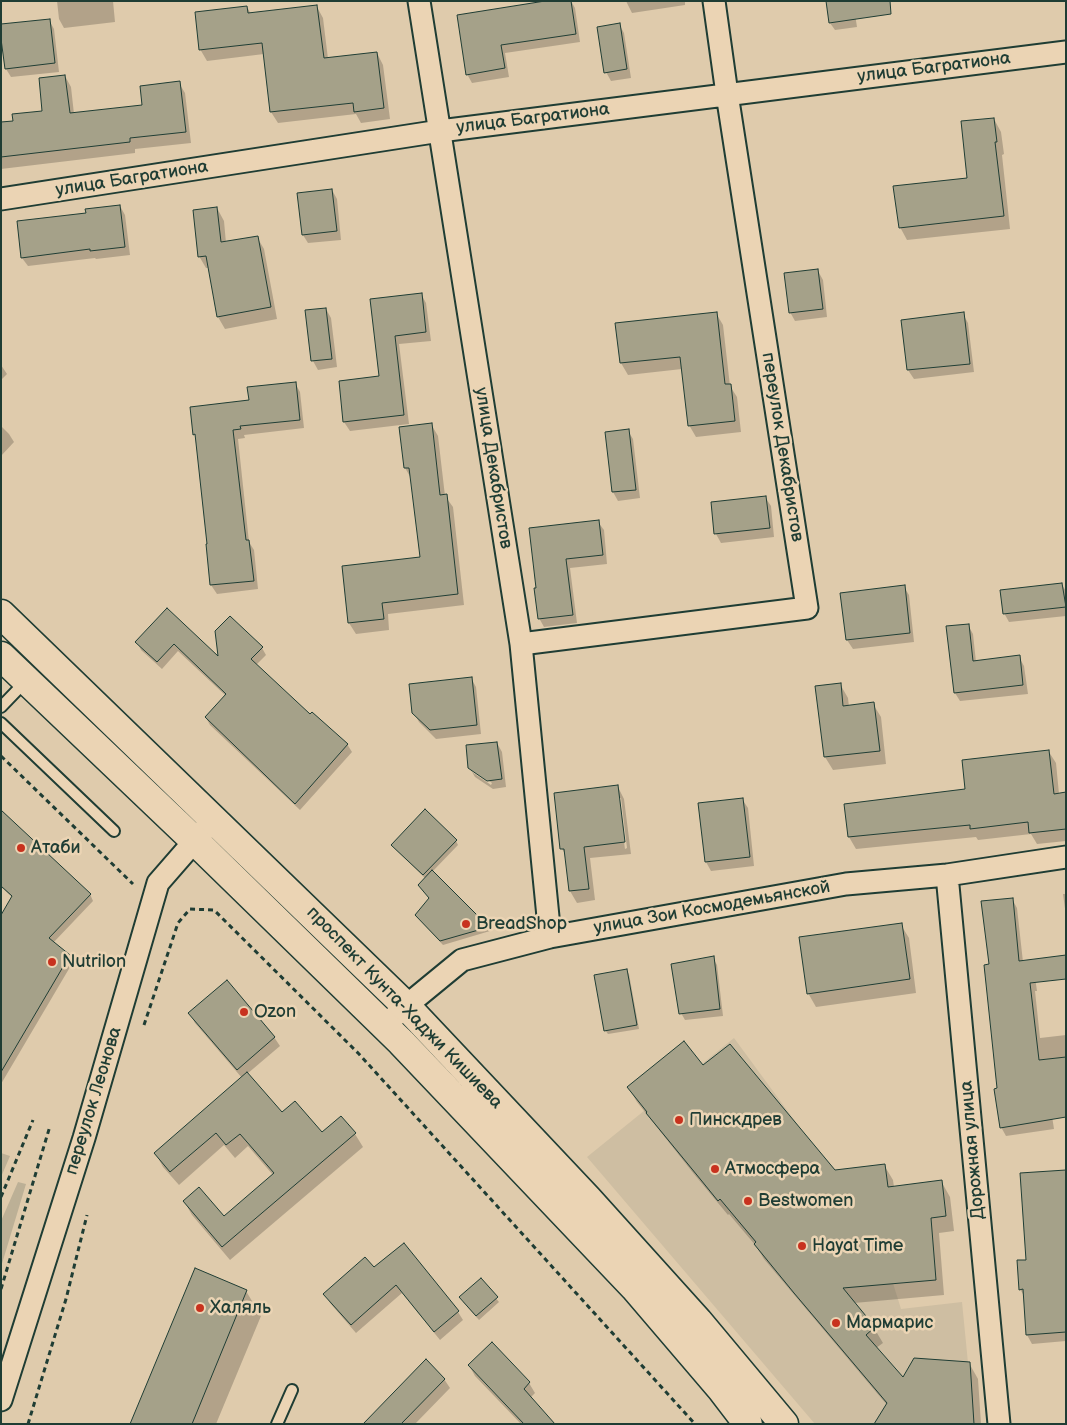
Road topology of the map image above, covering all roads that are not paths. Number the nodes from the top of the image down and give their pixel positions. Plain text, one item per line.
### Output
1 (419, 1) edge
2 (714, 1) edge
3 (1066, 52) edge
4 (727, 94) junction
5 (440, 131) junction
6 (1, 199) edge
7 (1, 614) edge
8 (521, 644) junction
9 (1, 656) edge
10 (27, 680) junction
11 (1, 707) edge
12 (1, 723) edge
13 (214, 819) junction
14 (114, 831) dead end
15 (195, 841) junction
16 (1066, 857) edge
17 (947, 875) junction
18 (550, 937) junction
19 (406, 1006) junction
20 (384, 1026) junction
21 (292, 1390) dead end
22 (1, 1400) edge
23 (277, 1424) edge
24 (748, 1424) edge
25 (784, 1424) edge
26 (998, 1424) edge

1 - 5 street, улица Декабристов
2 - 4 street, переулок Декабристов
3 - 4 street, улица Багратиона
4 - 5 street, улица Багратиона
4 - 8 street, переулок Декабристов
5 - 6 street, улица Багратиона
5 - 8 street, улица Декабристов
7 - 13 main road, проспект Кунта-Хаджи Кишиева
8 - 18 street, улица Декабристов
9 - 10 main road, проспект Кунта-Хаджи Кишиева
10 - 11 lane
10 - 15 main road, проспект Кунта-Хаджи Кишиева
12 - 14 lane
13 - 15 street, переулок Леонова
13 - 19 main road, проспект Кунта-Хаджи Кишиева
15 - 20 main road, проспект Кунта-Хаджи Кишиева
15 - 22 street, переулок Леонова
16 - 17 street, улица Зои Космодемьянской
17 - 18 street, улица Зои Космодемьянской
17 - 26 street, Дорожная улица
18 - 19 street, улица Зои Космодемьянской
19 - 20 street, улица Зои Космодемьянской
19 - 25 main road, проспект Кунта-Хаджи Кишиева
20 - 24 main road, проспект Кунта-Хаджи Кишиева
21 - 23 lane

